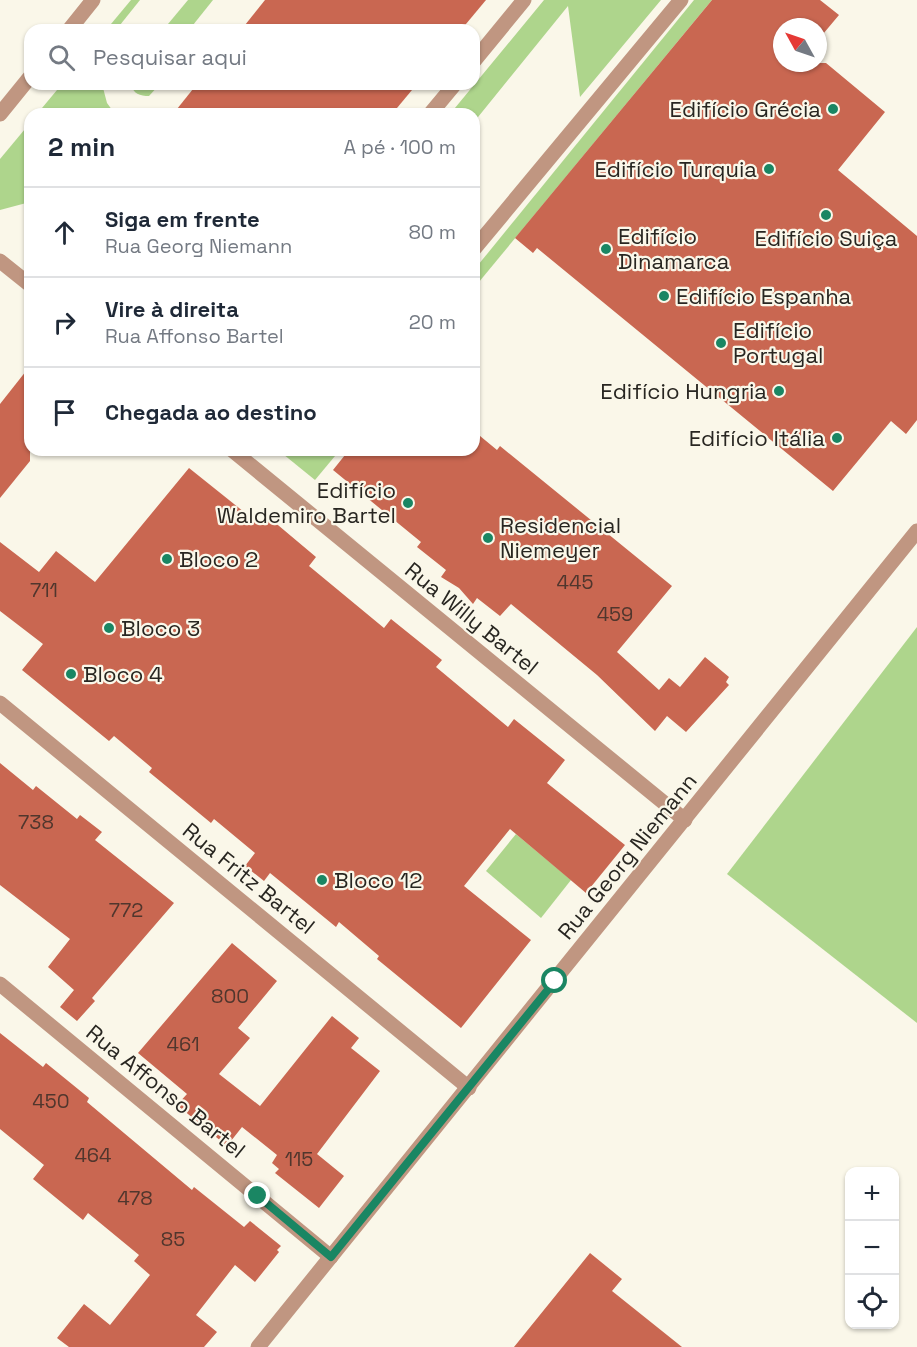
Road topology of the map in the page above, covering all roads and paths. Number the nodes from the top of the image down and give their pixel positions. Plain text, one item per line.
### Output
1 (93, 0) edge
2 (524, 0) edge
3 (681, 0) edge
4 (74, 24) edge
5 (480, 54) edge
6 (24, 84) edge
7 (450, 90) edge
8 (435, 108) edge
9 (0, 114) edge
10 (480, 242) edge
11 (0, 261) edge
12 (24, 280) edge
13 (239, 456) edge
14 (917, 531) edge
15 (0, 703) edge
16 (685, 820) junction
17 (0, 984) edge
18 (469, 1088) junction
19 (331, 1257) junction
20 (258, 1347) edge

1 - 4 street
2 - 5 street
3 - 10 street
6 - 9 street
7 - 8 street
11 - 12 street
13 - 16 street, Rua Willy Bartel
14 - 16 street, Rua Georg Niemann
15 - 18 street, Rua Fritz Bartel
16 - 18 street, Rua Georg Niemann
17 - 19 street, Rua Affonso Bartel
18 - 19 street, Rua Georg Niemann
19 - 20 street, Rua Georg Niemann

